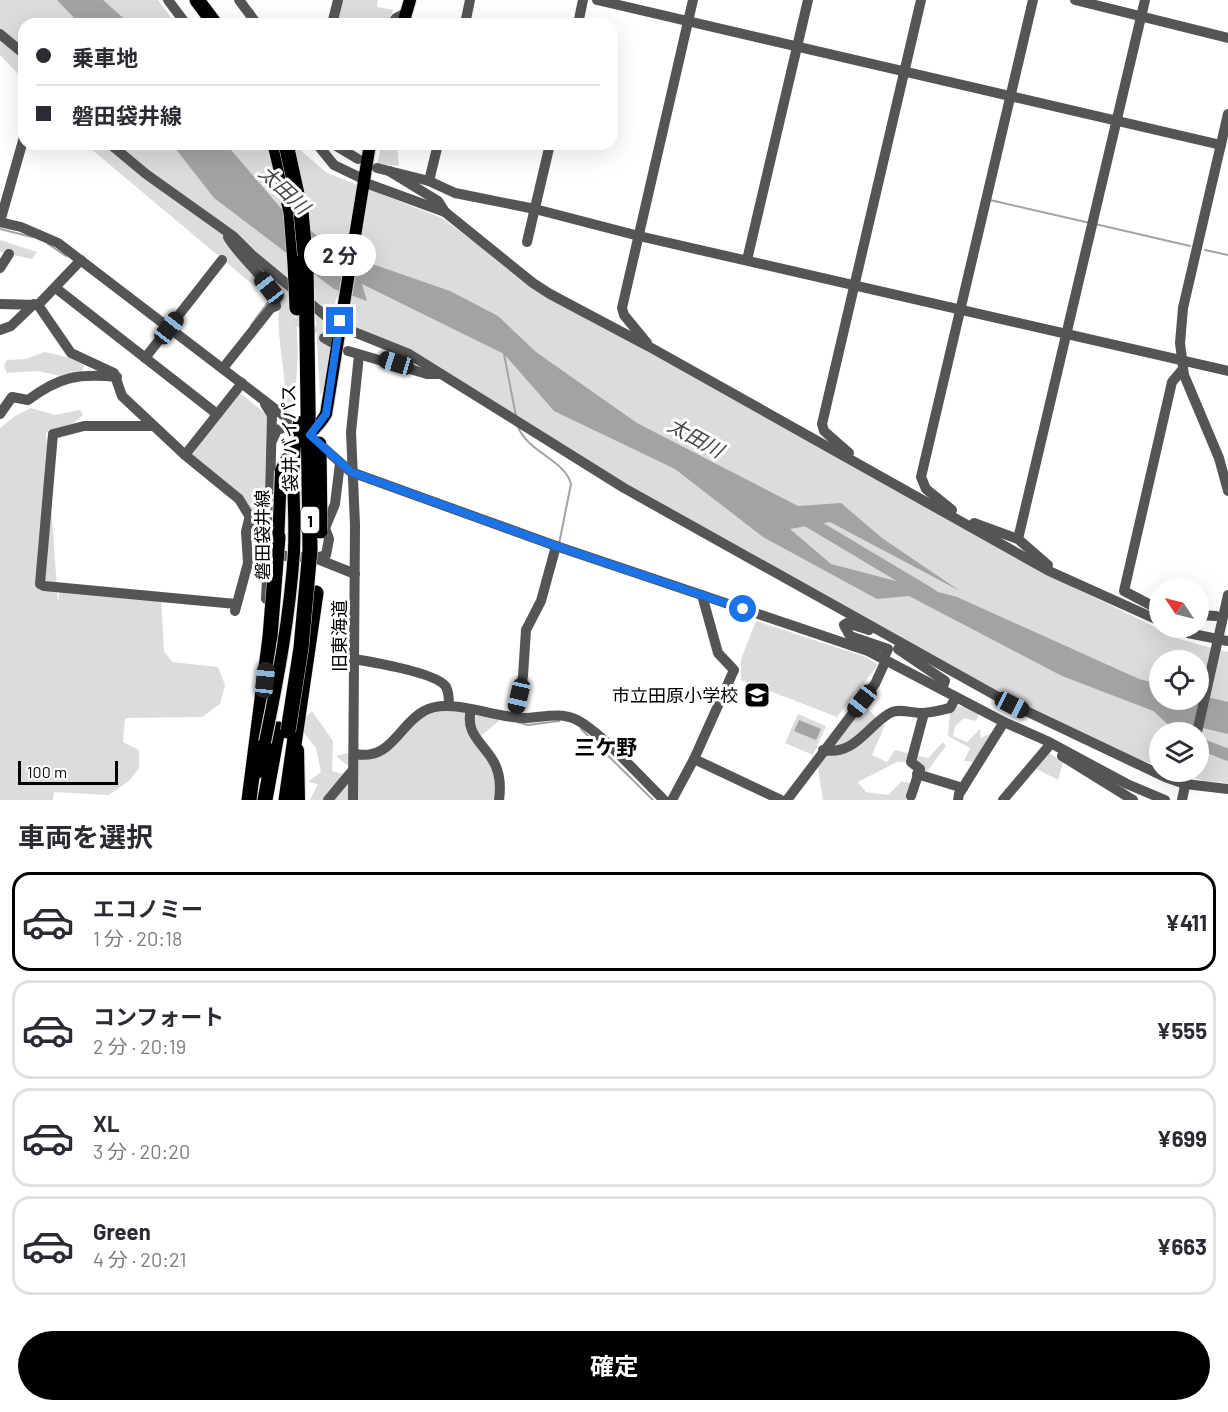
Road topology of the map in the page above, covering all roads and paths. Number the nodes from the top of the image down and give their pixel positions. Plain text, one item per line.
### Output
1 (168, 0) edge
2 (197, 0) edge
3 (208, 0) edge
4 (239, 0) edge
5 (338, 0) edge
6 (410, 0) edge
7 (470, 0) edge
8 (583, 0) edge
9 (597, 0) edge
10 (693, 0) edge
11 (808, 0) edge
12 (921, 0) edge
13 (1033, 0) edge
14 (1075, 0) edge
15 (1145, 0) edge
16 (1141, 16) junction
17 (182, 18) edge
18 (210, 18) edge
19 (222, 18) edge
20 (252, 18) edge
21 (334, 18) edge
22 (405, 18) edge
23 (466, 18) edge
24 (579, 18) edge
25 (688, 21) junction
26 (0, 34) edge
27 (1228, 38) edge
28 (0, 41) edge
29 (798, 47) junction
30 (18, 49) edge
31 (18, 50) edge
32 (904, 73) junction
33 (1010, 98) junction
34 (1228, 114) edge
35 (1117, 121) junction
36 (1221, 145) junction
37 (20, 150) edge
38 (117, 150) edge
39 (276, 150) edge
40 (287, 150) edge
41 (322, 150) edge
42 (343, 150) edge
43 (369, 150) edge
44 (437, 150) edge
45 (549, 150) edge
46 (358, 159) dead end
47 (377, 168) dead end
48 (389, 171) junction
49 (429, 181) junction
50 (363, 183) junction
51 (535, 209) junction
52 (445, 212) junction
53 (0, 222) edge
54 (216, 224) junction
55 (639, 236) junction
56 (527, 242) dead end
57 (9, 254) dead end
58 (81, 260) junction
59 (222, 260) dead end
60 (747, 260) junction
61 (0, 268) edge
62 (855, 284) junction
63 (57, 289) junction
64 (0, 304) edge
65 (36, 304) junction
66 (307, 306) junction
67 (958, 309) junction
68 (340, 321) junction
69 (169, 328) junction
70 (0, 330) edge
71 (1065, 335) junction
72 (648, 346) junction
73 (146, 358) junction
74 (1183, 364) junction
75 (223, 369) junction
76 (1228, 371) edge
77 (441, 374) junction
78 (117, 377) junction
79 (242, 384) junction
80 (261, 398) junction
81 (0, 414) edge
82 (218, 414) junction
83 (297, 423) junction
84 (152, 426) junction
85 (310, 435) junction
86 (272, 441) junction
87 (185, 455) junction
88 (340, 463) junction
89 (863, 465) junction
90 (279, 468) junction
91 (351, 472) junction
92 (1228, 490) edge
93 (250, 515) junction
94 (960, 520) junction
95 (273, 535) junction
96 (1018, 539) junction
97 (556, 546) junction
98 (269, 555) junction
99 (315, 558) junction
100 (355, 574) junction
101 (1058, 576) junction
102 (702, 595) junction
103 (1228, 595) edge
104 (1118, 604) junction
105 (1149, 606) edge
106 (1149, 610) edge
107 (1209, 616) edge
108 (1216, 616) dead end
109 (1149, 617) edge
110 (877, 630) junction
111 (267, 634) junction
112 (312, 635) junction
113 (1206, 638) edge
114 (1221, 642) edge
115 (354, 659) junction
116 (885, 659) junction
117 (942, 689) junction
118 (956, 697) junction
119 (449, 706) junction
120 (471, 710) junction
121 (924, 713) junction
122 (514, 717) junction
123 (298, 718) junction
124 (1004, 722) junction
125 (1200, 722) edge
126 (283, 730) junction
127 (1036, 736) junction
128 (265, 742) junction
129 (1048, 747) junction
130 (823, 750) junction
131 (354, 754) junction
132 (694, 759) junction
133 (1149, 762) edge
134 (353, 770) junction
135 (917, 774) junction
136 (1186, 782) edge
137 (1206, 782) edge
138 (963, 788) junction
139 (1228, 789) edge
140 (911, 796) dead end
141 (243, 800) edge
142 (251, 800) edge
143 (265, 800) edge
144 (275, 800) edge
145 (286, 800) edge
146 (299, 800) edge
147 (328, 800) edge
148 (353, 800) edge
149 (499, 800) edge
150 (664, 800) edge
151 (672, 800) edge
152 (781, 800) edge
153 (787, 800) edge
154 (958, 800) edge
155 (1003, 800) edge
156 (1133, 800) edge
157 (1165, 800) edge
158 (1182, 800) edge

1 - 17 street
2 - 18 highway
3 - 19 highway
4 - 20 street
5 - 21 street
6 - 22 main road
7 - 23 street
8 - 24 street
9 - 25 street
10 - 25 street
11 - 29 street
12 - 32 street
13 - 33 street
14 - 16 street
15 - 16 street
16 - 27 street
16 - 35 street
25 - 29 street
25 - 55 street
26 - 30 street
28 - 31 street
29 - 32 street
29 - 60 street
32 - 33 street
32 - 62 street
33 - 35 street
33 - 67 street
34 - 36 street
35 - 36 street
35 - 71 street
36 - 74 street
37 - 53 street
38 - 54 street
39 - 83 highway, 袋井バイパス / 1, bridge
40 - 66 highway, 袋井バイパス / 1, bridge
41 - 50 street
42 - 46 street
43 - 50 main road
44 - 49 street
45 - 51 street
47 - 48 street
48 - 49 street
48 - 52 street
49 - 51 street
50 - 52 street
50 - 68 main road
51 - 55 street
51 - 56 street
52 - 72 street
53 - 58 street
54 - 68 street
54 - 75 street
55 - 60 street
55 - 72 street
57 - 61 street
58 - 63 street
58 - 69 street
59 - 69 street
60 - 62 street
62 - 67 street
62 - 89 street
63 - 65 street
63 - 73 street
64 - 65 street
65 - 70 street
65 - 78 street
66 - 112 highway, 1, bridge
66 - 126 highway, 袋井バイパス / 1, bridge
67 - 71 street
67 - 94 street
68 - 77 street
68 - 85 main road
69 - 73 street
69 - 75 street
71 - 74 street
71 - 96 street
72 - 89 street
73 - 82 street
74 - 76 street
74 - 92 street
74 - 105 street
75 - 79 street
77 - 91 street, 旧東海道
77 - 110 street
78 - 81 street
78 - 84 street
79 - 80 street
79 - 82 street
80 - 83 street
80 - 86 street
82 - 87 street
83 - 85 street
83 - 86 street
83 - 126 highway, 袋井バイパス / 1, bridge
83 - 128 main road, bridge
84 - 87 street
84 - 93 street
85 - 88 street
85 - 90 main road
86 - 90 street
87 - 93 street
88 - 91 street
88 - 99 street
89 - 94 street
90 - 95 main road, 磐田袋井線, bridge
91 - 97 street
91 - 100 street, 旧東海道
93 - 95 street
94 - 96 street
94 - 101 street
95 - 98 street
95 - 111 highway, 1, bridge
95 - 128 main road, 磐田袋井線, bridge
96 - 101 street
97 - 102 street
97 - 122 street
98 - 99 street
98 - 111 street
99 - 100 street
100 - 115 street, 旧東海道
101 - 104 street
102 - 116 street
102 - 132 street
103 - 114 street
104 - 106 street
104 - 109 street
107 - 108 street
110 - 116 street
110 - 117 street
110 - 133 street
111 - 112 street
111 - 141 street
111 - 142 highway, 1
112 - 123 highway, 1
113 - 114 street
114 - 125 street
115 - 119 street
115 - 131 street, 旧東海道
116 - 117 street
116 - 130 street
117 - 118 street
118 - 121 street
118 - 124 street
119 - 120 street
119 - 131 street
120 - 122 street
120 - 149 street
121 - 130 street
121 - 135 street
122 - 150 street
123 - 145 highway, 1
123 - 146 main road
124 - 127 street
124 - 138 street
126 - 143 highway, 1
126 - 144 highway, 1
127 - 129 street
127 - 157 street
128 - 142 main road, 磐田袋井線
129 - 155 street
129 - 156 street
130 - 153 street
131 - 134 street, 旧東海道
132 - 151 street
132 - 152 street
134 - 147 street
134 - 148 street, 旧東海道
135 - 138 street
135 - 140 street
136 - 158 street
137 - 139 street
138 - 154 street

